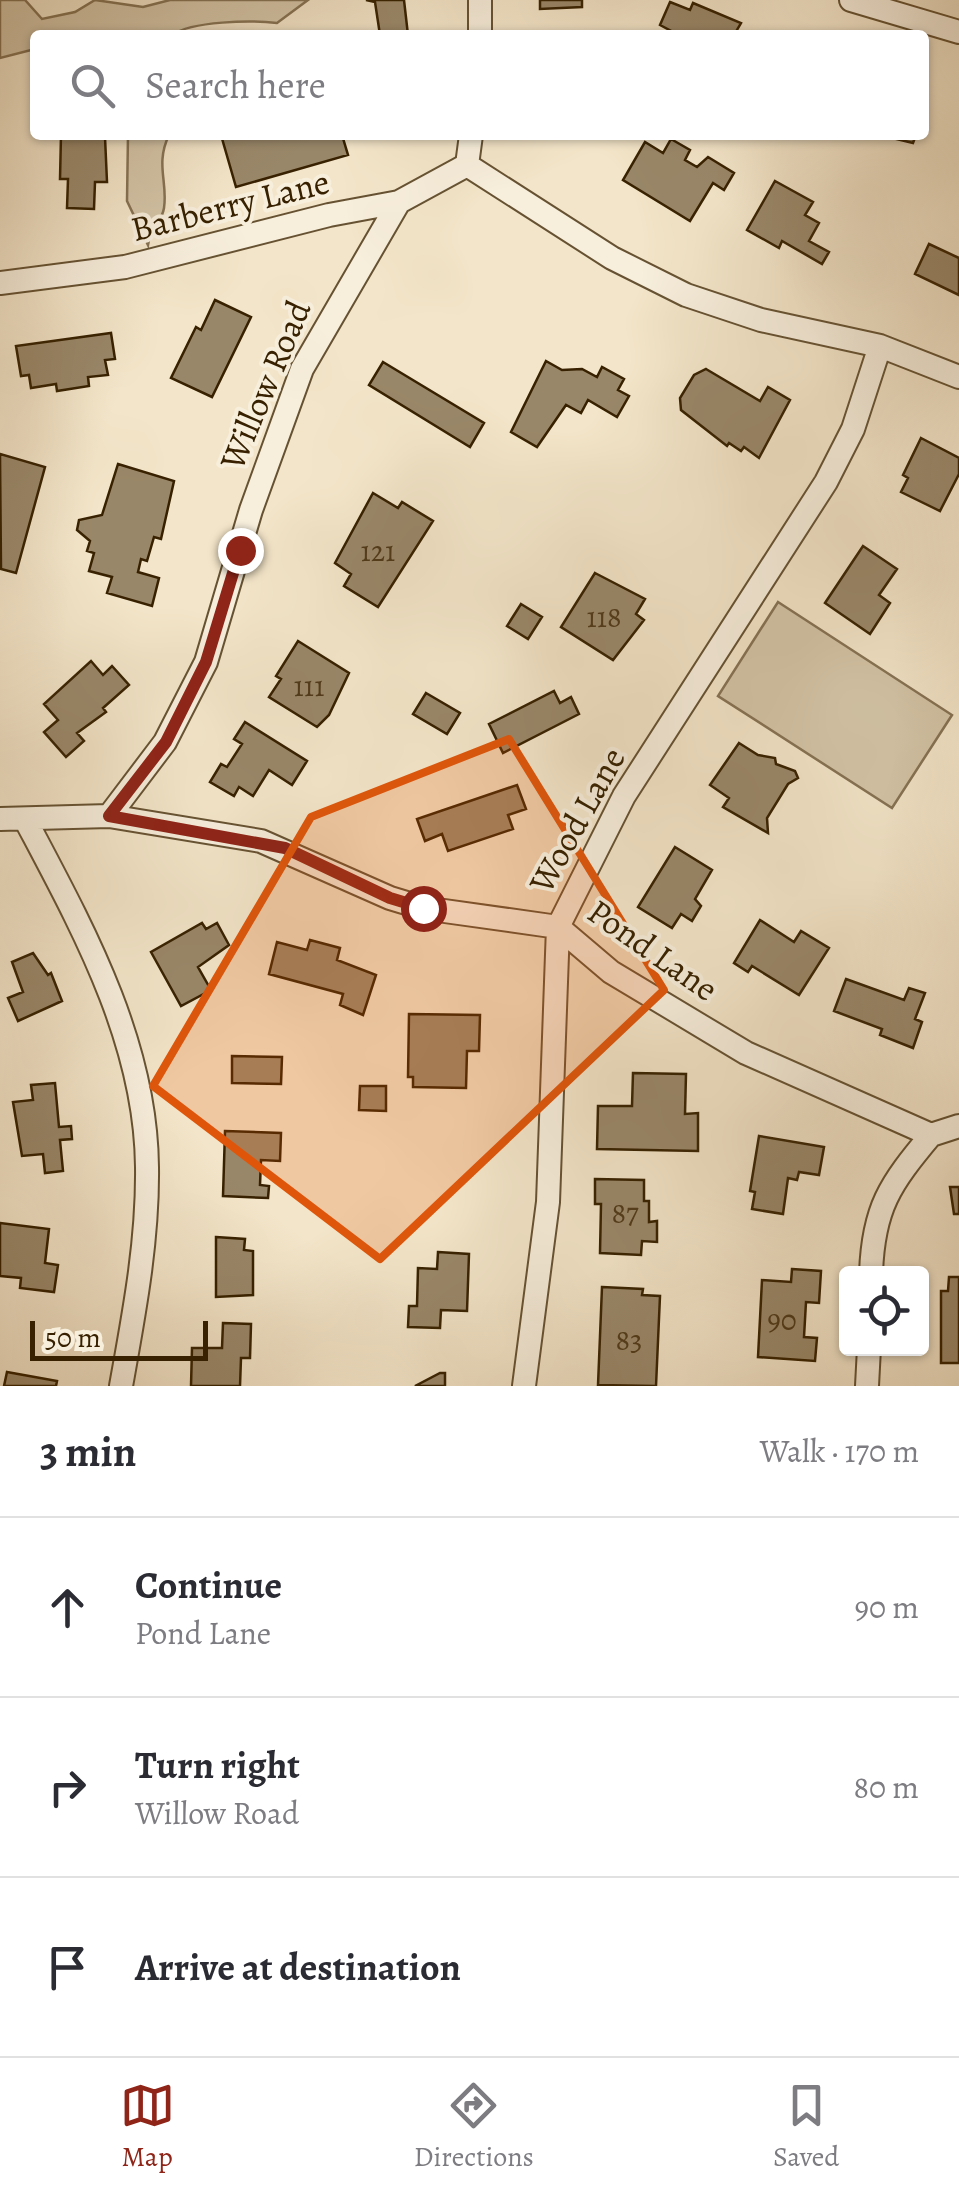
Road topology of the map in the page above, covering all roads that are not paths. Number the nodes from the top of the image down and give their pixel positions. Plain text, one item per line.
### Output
1 (480, 0) edge
2 (851, 0) edge
3 (480, 30) edge
4 (959, 32) edge
5 (470, 140) edge
6 (467, 165) junction
7 (399, 202) junction
8 (0, 283) edge
9 (880, 346) junction
10 (959, 377) edge
11 (109, 816) junction
12 (0, 819) edge
13 (25, 820) junction
14 (558, 926) junction
15 (959, 1126) edge
16 (931, 1135) junction
17 (872, 1266) edge
18 (869, 1356) edge
19 (121, 1386) edge
20 (524, 1386) edge
21 (868, 1386) edge

1 - 3 street
2 - 4 street
5 - 6 street
6 - 7 street, Barberry Lane
6 - 9 street
7 - 8 street, Barberry Lane
7 - 11 street, Willow Road
9 - 10 street
9 - 14 street, Wood Lane
11 - 13 street, Pond Lane
11 - 14 street, Pond Lane
12 - 13 street, Pond Lane
13 - 19 street
14 - 16 street, Pond Lane
14 - 20 street, Wood Lane
15 - 16 street
16 - 17 street
18 - 21 street

